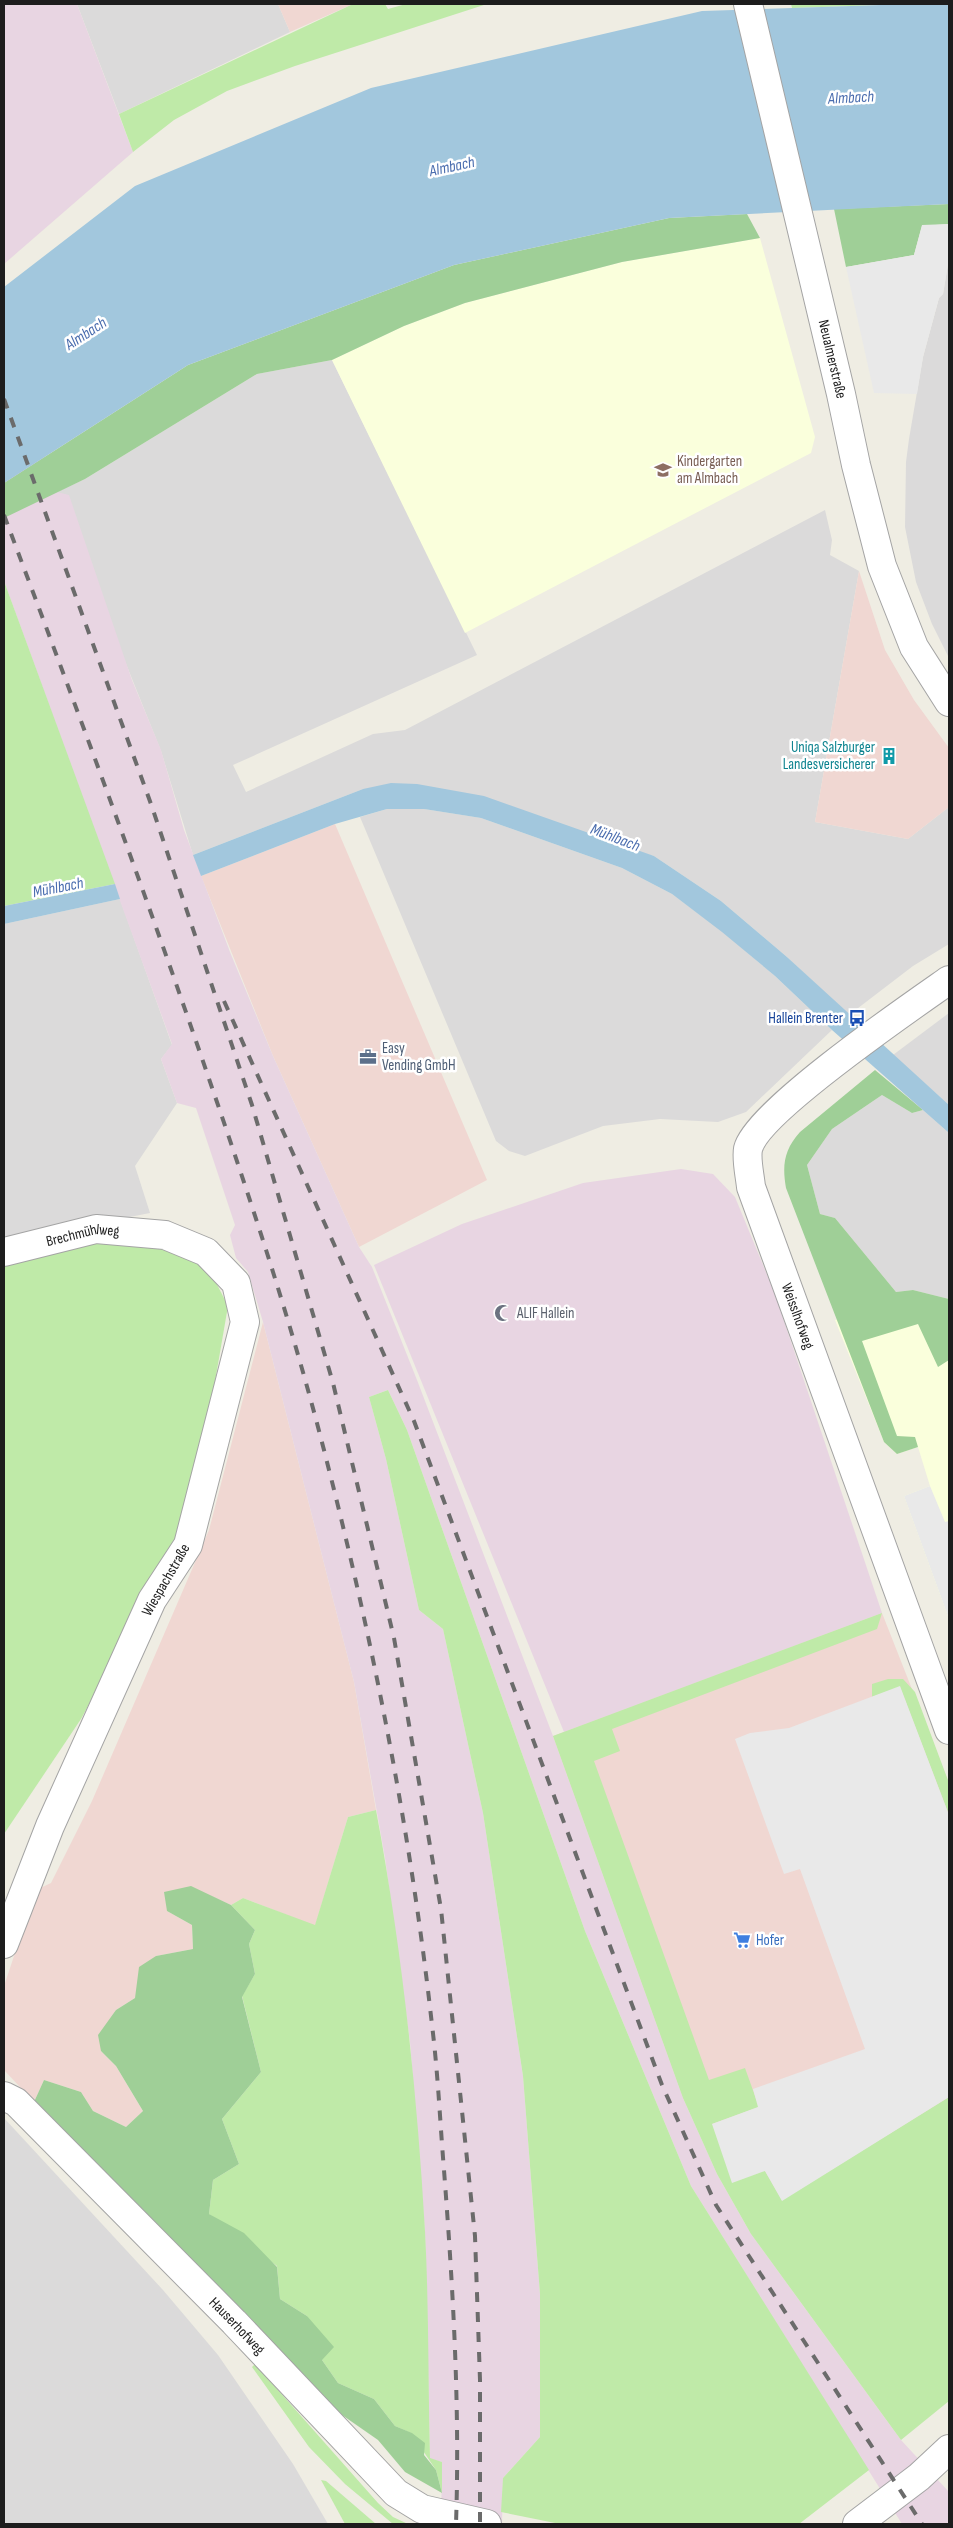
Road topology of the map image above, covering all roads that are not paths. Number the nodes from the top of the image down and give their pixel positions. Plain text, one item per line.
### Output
1 (748, 4) edge
2 (949, 702) edge
3 (949, 980) edge
4 (165, 1235) joint
5 (4, 1252) edge
6 (949, 1730) edge
7 (4, 1944) edge
8 (4, 2096) edge
9 (949, 2449) edge
10 (487, 2524) edge
11 (857, 2524) edge

1 - 2 street, Neualmerstraße
3 - 6 street, Weisslhofweg
4 - 5 street, Brechmühlweg
4 - 7 street, Wiespachstraße
8 - 10 street, Hauserhofweg
9 - 11 street

